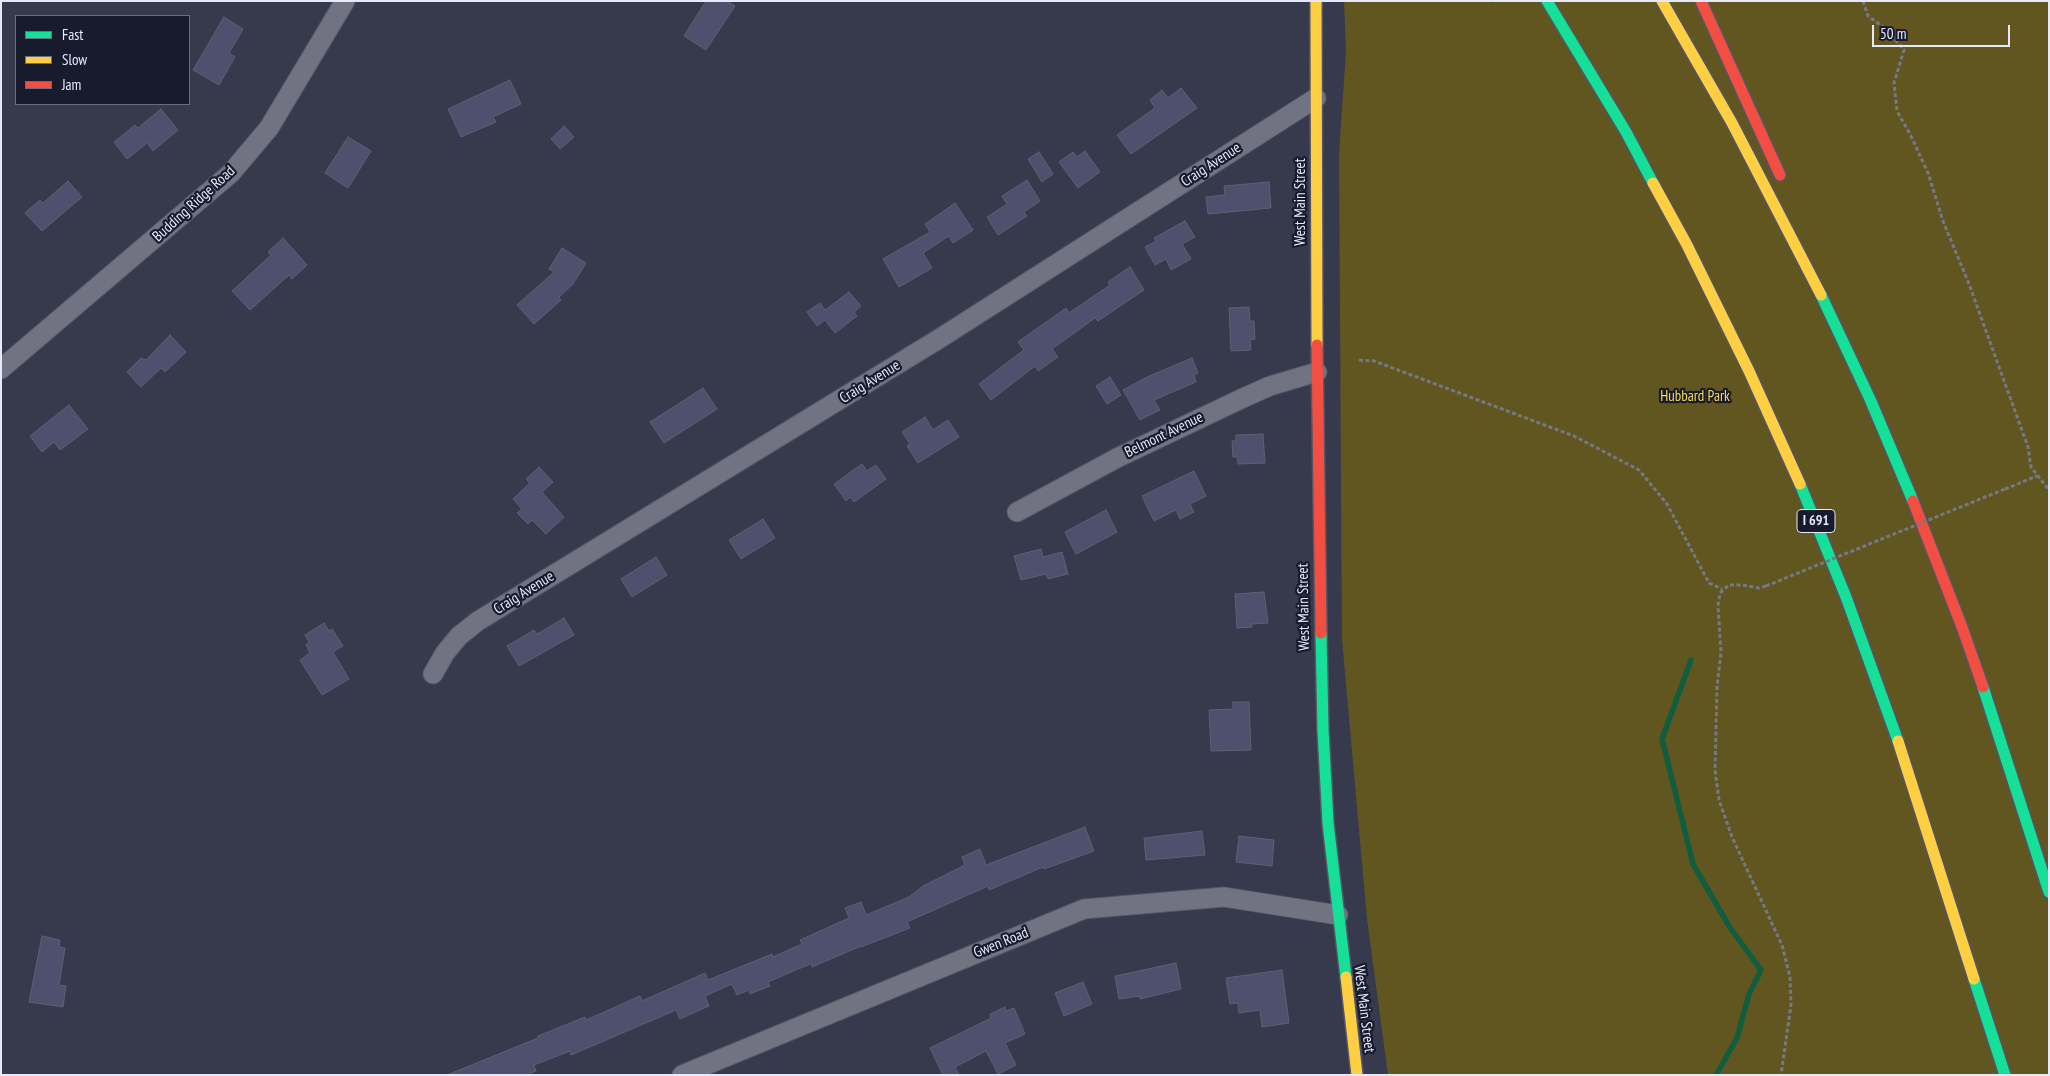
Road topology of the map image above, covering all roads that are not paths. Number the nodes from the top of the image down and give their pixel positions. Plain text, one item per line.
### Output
1 (345, 1) edge
2 (1316, 1) edge
3 (1547, 1) edge
4 (1662, 1) edge
5 (1701, 1) edge
6 (1316, 98) junction
7 (1787, 189) dead end
8 (1810, 247) dead end
9 (1822, 296) junction
10 (1, 369) edge
11 (1317, 372) junction
12 (1017, 512) dead end
13 (433, 674) dead end
14 (2049, 892) edge
15 (1338, 915) junction
16 (682, 1075) edge
17 (1358, 1075) edge
18 (2005, 1075) edge

1 - 10 street, Budding Ridge Road
2 - 6 main road, West Main Street
3 - 18 main road, I 691
4 - 9 main road
5 - 7 main road
6 - 11 main road, West Main Street
6 - 13 street, Craig Avenue
8 - 9 main road
9 - 14 main road
11 - 12 street, Belmont Avenue
11 - 15 main road, West Main Street
15 - 16 street, Gwen Road
15 - 17 main road, West Main Street

